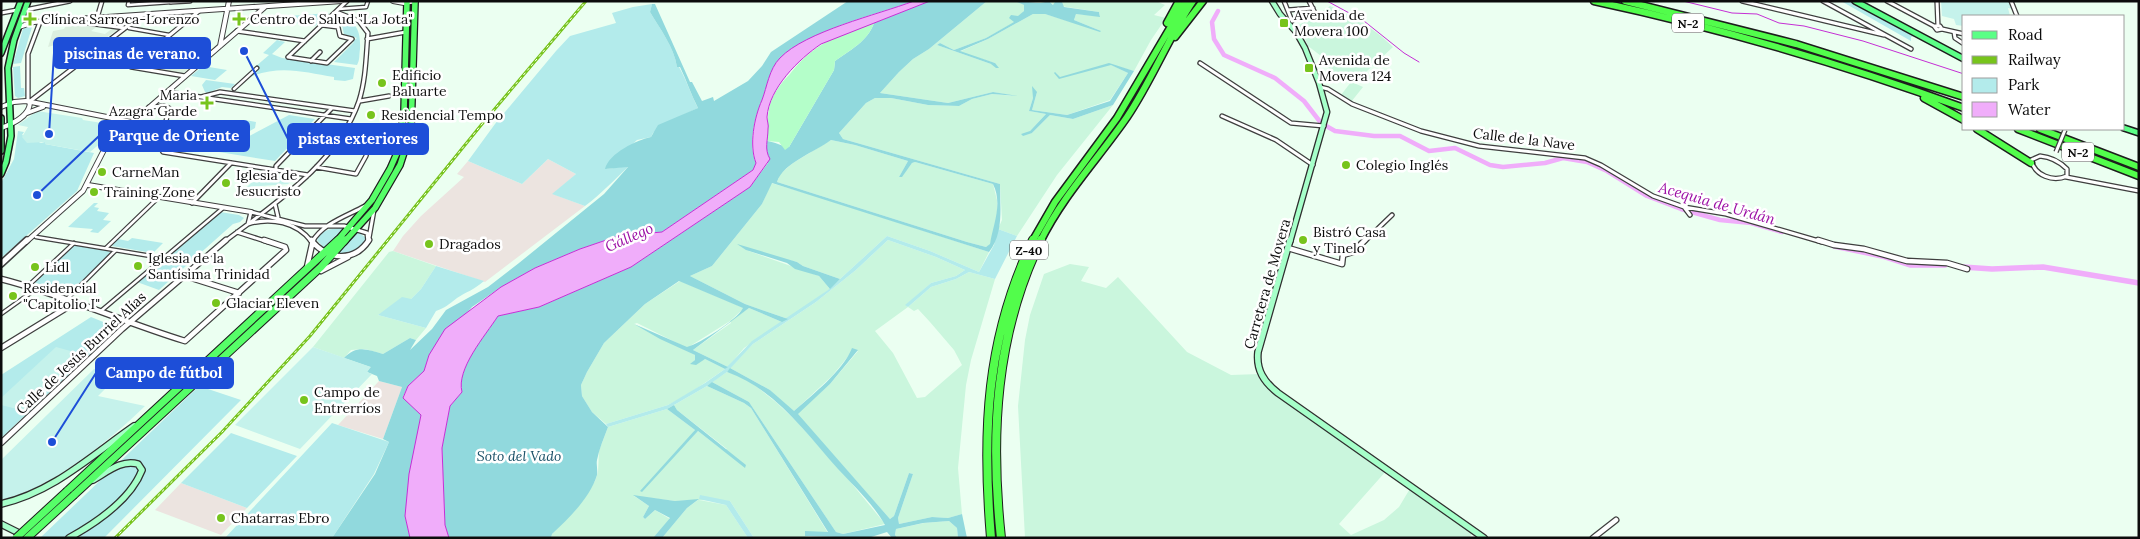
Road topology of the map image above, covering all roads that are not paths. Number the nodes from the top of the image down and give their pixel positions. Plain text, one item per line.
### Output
1 (21, 1) edge
2 (28, 1) edge
3 (70, 1) edge
4 (102, 1) edge
5 (129, 1) edge
6 (190, 1) edge
7 (228, 1) edge
8 (274, 1) edge
9 (342, 1) edge
10 (347, 1) edge
11 (368, 1) edge
12 (394, 1) edge
13 (415, 1) edge
14 (1179, 1) edge
15 (1186, 1) edge
16 (1193, 1) edge
17 (1203, 1) edge
18 (1309, 1) edge
19 (1594, 1) edge
20 (1625, 1) edge
21 (1742, 1) edge
22 (1758, 1) edge
23 (1774, 1) edge
24 (1823, 1) edge
25 (1855, 1) edge
26 (1887, 1) edge
27 (1936, 1) edge
28 (2011, 1) edge
29 (152, 2) edge
30 (171, 2) edge
31 (177, 2) edge
32 (407, 2) edge
33 (1272, 2) edge
34 (1285, 2) edge
35 (271, 6) junction
36 (1759, 6) junction
37 (265, 7) junction
38 (1313, 8) junction
39 (1774, 8) junction
40 (227, 9) junction
41 (17, 10) junction
42 (25, 10) junction
43 (338, 10) junction
44 (1288, 10) junction
45 (199, 11) junction
46 (1, 13) edge
47 (1315, 13) dead end
48 (142, 15) junction
49 (2017, 15) edge
50 (14, 18) junction
51 (85, 18) junction
52 (97, 18) junction
53 (1292, 21) dead end
54 (34, 22) junction
55 (40, 22) junction
56 (20, 23) junction
57 (322, 25) junction
58 (1936, 26) junction
59 (127, 28) junction
60 (1942, 29) joint
61 (1870, 30) junction
62 (237, 31) junction
63 (407, 31) junction
64 (1954, 32) junction
65 (1962, 34) edge
66 (169, 35) junction
67 (222, 36) junction
68 (229, 38) junction
69 (367, 39) junction
70 (305, 41) junction
71 (1962, 43) edge
72 (220, 46) junction
73 (1911, 48) dead end
74 (1155, 51) junction
75 (320, 52) dead end
76 (1, 53) edge
77 (1962, 59) edge
78 (311, 61) junction
79 (1200, 64) dead end
80 (1156, 66) junction
81 (257, 68) dead end
82 (185, 76) junction
83 (1885, 81) junction
84 (1320, 87) junction
85 (45, 89) junction
86 (234, 89) dead end
87 (167, 92) junction
88 (220, 92) junction
89 (29, 93) junction
90 (389, 96) dead end
91 (201, 97) junction
92 (1962, 97) edge
93 (215, 99) junction
94 (29, 102) junction
95 (286, 102) junction
96 (360, 102) junction
97 (9, 104) junction
98 (1, 107) edge
99 (52, 107) junction
100 (1962, 107) edge
101 (149, 108) junction
102 (332, 108) junction
103 (279, 109) junction
104 (355, 111) junction
105 (26, 113) junction
106 (325, 115) junction
107 (1222, 116) dead end
108 (1, 118) edge
109 (351, 119) junction
110 (1962, 119) edge
111 (132, 122) junction
112 (11, 124) junction
113 (373, 126) dead end
114 (1324, 126) junction
115 (2, 128) edge
116 (2125, 128) edge
117 (1979, 130) edge
118 (2021, 130) edge
119 (2043, 130) edge
120 (2066, 130) edge
121 (2139, 133) edge
122 (341, 136) junction
123 (370, 138) junction
124 (1, 150) edge
125 (2056, 152) junction
126 (2045, 157) junction
127 (2059, 162) junction
128 (231, 163) junction
129 (2031, 163) junction
130 (1313, 165) junction
131 (2139, 167) edge
132 (316, 168) junction
133 (2067, 169) junction
134 (276, 170) junction
135 (1, 174) edge
136 (308, 175) junction
137 (2139, 176) edge
138 (2066, 177) junction
139 (2082, 179) junction
140 (88, 186) junction
141 (2139, 191) edge
142 (159, 198) junction
143 (192, 203) junction
144 (275, 204) junction
145 (369, 204) junction
146 (223, 208) junction
147 (375, 208) junction
148 (1686, 209) junction
149 (251, 212) junction
150 (262, 214) junction
151 (1392, 215) dead end
152 (1690, 215) dead end
153 (280, 218) junction
154 (248, 224) junction
155 (328, 226) junction
156 (354, 228) junction
157 (236, 232) junction
158 (36, 237) dead end
159 (369, 238) junction
160 (312, 242) junction
161 (74, 244) junction
162 (1288, 248) junction
163 (106, 249) junction
164 (116, 250) junction
165 (329, 254) junction
166 (352, 256) junction
167 (163, 258) junction
168 (1, 264) edge
169 (1967, 270) dead end
170 (182, 276) junction
171 (306, 276) junction
172 (1, 279) edge
173 (28, 286) junction
174 (37, 288) junction
175 (239, 294) junction
176 (67, 299) junction
177 (76, 302) junction
178 (101, 311) junction
179 (1, 314) edge
180 (129, 323) junction
181 (1, 348) edge
182 (149, 416) junction
183 (1, 443) edge
184 (84, 486) junction
185 (70, 493) junction
186 (1, 504) edge
187 (1616, 520) dead end
188 (1, 524) edge
189 (16, 538) edge
190 (29, 538) edge
191 (69, 538) edge
192 (991, 538) edge
193 (1001, 538) edge
194 (1484, 538) edge
195 (1593, 538) edge

1 - 41 main road
2 - 42 main road
3 - 42 street
4 - 52 street
5 - 29 street
6 - 31 street
7 - 40 street
8 - 35 street
9 - 35 street
10 - 43 street
11 - 43 street
12 - 32 street
13 - 32 street
13 - 147 highway
14 - 74 highway
15 - 74 highway, Z-40
16 - 80 highway, Z-40
17 - 80 highway
18 - 38 street
19 - 83 highway, N-2
20 - 92 highway, N-2
21 - 36 street
22 - 36 street
23 - 39 street
24 - 61 street
25 - 77 main road
26 - 58 street
27 - 58 street
28 - 49 street
29 - 30 street
30 - 31 street
32 - 63 highway
33 - 34 street
33 - 84 main road, Carretera de Movera
34 - 44 street
35 - 37 street
36 - 39 street
37 - 40 street
37 - 62 street
38 - 44 street
38 - 47 street
39 - 61 street
40 - 45 street
40 - 67 street
41 - 46 street
41 - 50 main road
42 - 56 main road
43 - 57 street
43 - 69 street
44 - 53 street
45 - 48 street
45 - 66 street
48 - 52 street
48 - 59 street
50 - 56 street
50 - 76 main road
51 - 52 street
51 - 55 street
51 - 59 street
54 - 55 street
54 - 56 street
54 - 56 street
55 - 89 street
56 - 97 main road
57 - 70 street
57 - 78 street
58 - 60 street
59 - 66 street
59 - 85 street
60 - 64 street
61 - 73 street
62 - 68 street
62 - 70 street
63 - 69 street
63 - 145 highway
64 - 65 street
64 - 71 street
66 - 82 street
67 - 68 street
67 - 72 street
68 - 72 street
69 - 96 street, Calle de Jesús Burriel Alías
70 - 78 street
72 - 82 street
74 - 192 highway, Z-40
75 - 78 street
79 - 114 street
80 - 193 highway, Z-40
81 - 86 street
82 - 87 street
83 - 100 highway, N-2
83 - 110 highway
84 - 114 main road, Carretera de Movera
84 - 148 street, Calle de la Nave
85 - 89 street
85 - 94 street
87 - 91 street
87 - 101 street
88 - 91 street
88 - 93 street
88 - 95 street
89 - 94 street
90 - 96 street
91 - 93 street
93 - 103 street
94 - 97 street
94 - 99 street
94 - 105 street
95 - 102 street
95 - 103 street
96 - 104 street, Calle de Jesús Burriel Alías
97 - 98 street
97 - 112 main road
99 - 105 street
99 - 111 street
101 - 111 street
101 - 128 street
102 - 104 street
102 - 106 street
103 - 106 street
104 - 109 street, Calle de Jesús Burriel Alías
105 - 112 street
106 - 109 street
106 - 134 street
107 - 130 street
108 - 115 main road
109 - 122 street, Calle de Jesús Burriel Alías
111 - 140 street
112 - 115 street
112 - 135 main road
113 - 123 street
114 - 130 main road, Carretera de Movera
115 - 124 main road
116 - 121 main road
117 - 129 highway
118 - 137 highway, N-2
119 - 131 highway, N-2
120 - 125 street, bridge
122 - 123 street
122 - 132 street, Calle de Jesús Burriel Alías
123 - 132 street
125 - 126 street
125 - 127 street
126 - 127 street
126 - 129 street
127 - 133 street
128 - 134 street
128 - 143 street
129 - 138 street
130 - 162 main road, Carretera de Movera
132 - 136 street, Calle de Jesús Burriel Alías
133 - 138 street
133 - 139 street
134 - 136 street
136 - 144 street, Calle de Jesús Burriel Alías
138 - 139 street
139 - 141 street
140 - 142 street
140 - 168 street
142 - 143 street
142 - 163 street
143 - 146 street
144 - 150 street, Calle de Jesús Burriel Alías
144 - 153 street
145 - 155 street
145 - 156 highway
146 - 149 street
146 - 167 street
147 - 156 highway
147 - 159 street
148 - 152 street
148 - 169 street, Calle de la Nave
149 - 150 street
149 - 154 street
150 - 153 street
150 - 154 street, Calle de Jesús Burriel Alías
151 - 162 street
153 - 155 street
154 - 157 street, Calle de Jesús Burriel Alías
154 - 160 street
155 - 156 street
155 - 160 street
156 - 159 street
156 - 165 highway
157 - 170 street, Calle de Jesús Burriel Alías
157 - 175 street
158 - 161 street
159 - 166 street
160 - 165 street
160 - 171 street
161 - 163 street
161 - 173 street
162 - 194 main road, Carretera de Movera
163 - 164 street
164 - 167 street
164 - 176 street
165 - 166 street
165 - 171 highway
166 - 171 street
167 - 178 street
170 - 175 street
170 - 180 street, Calle de Jesús Burriel Alías
171 - 182 highway
171 - 184 highway
172 - 173 street
173 - 174 street
174 - 176 street
174 - 179 street
175 - 180 street
176 - 177 street
177 - 178 street
177 - 181 street
178 - 180 street
180 - 183 street, Calle de Jesús Burriel Alías
182 - 185 highway
182 - 186 main road
184 - 185 highway
184 - 191 main road
185 - 189 highway, bridge
185 - 190 highway, bridge
187 - 195 street
188 - 190 main road

